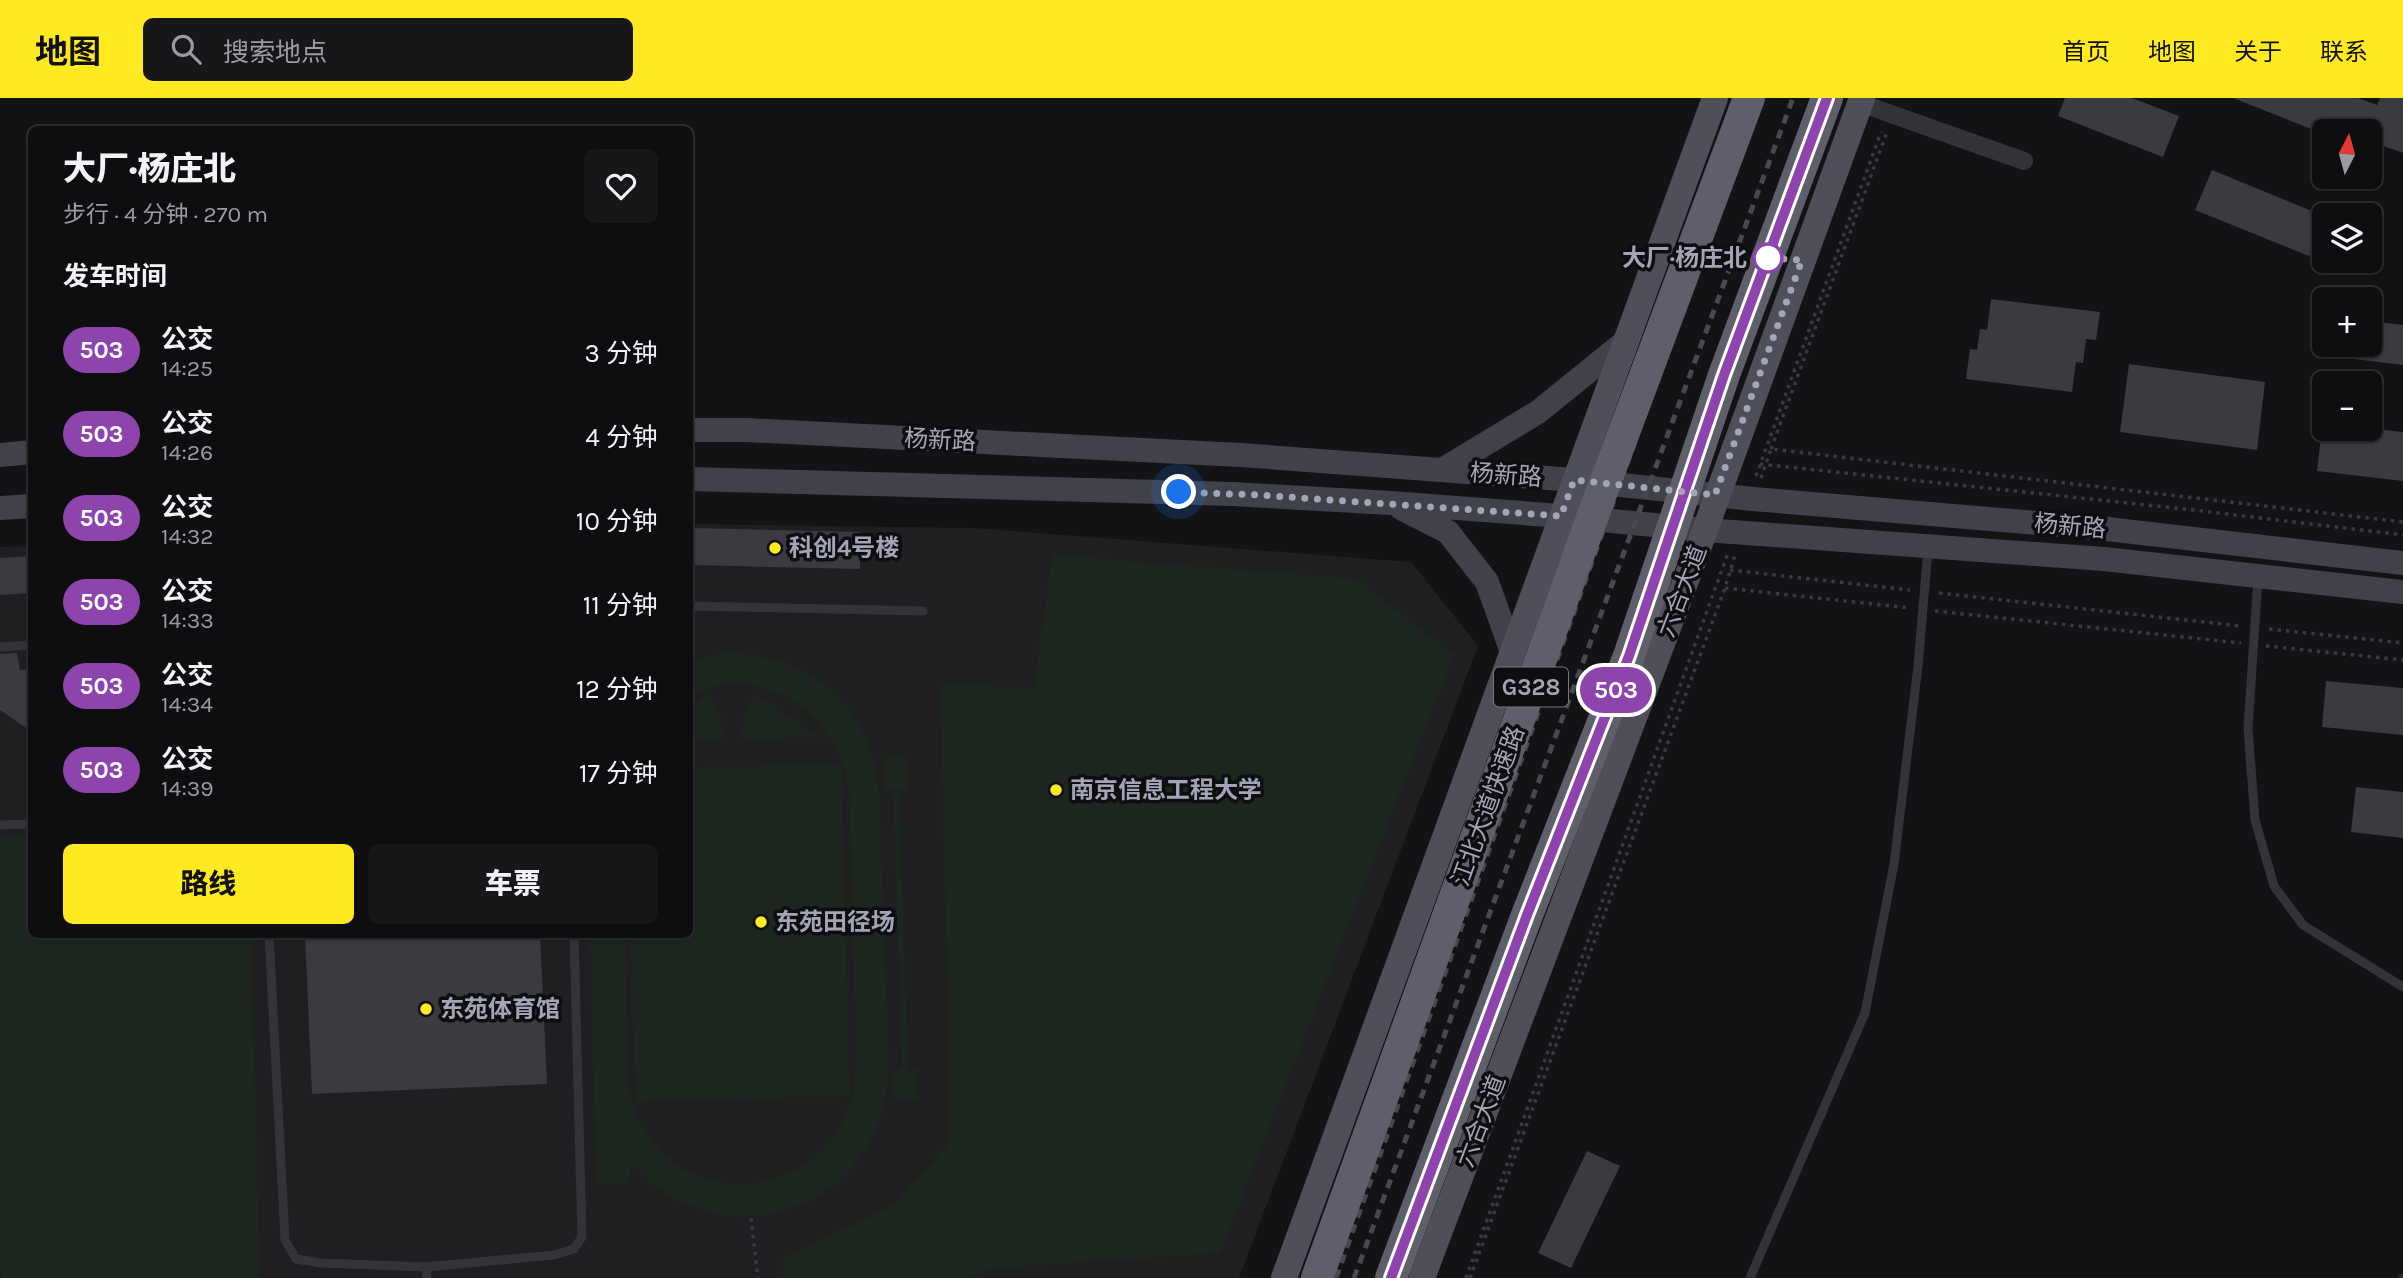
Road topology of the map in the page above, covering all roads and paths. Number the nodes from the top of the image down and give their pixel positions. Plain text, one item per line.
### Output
1 (1715, 98) edge
2 (1749, 98) edge
3 (1827, 98) edge
4 (1861, 101) edge
5 (1891, 114) junction
6 (2024, 161) dead end
7 (1627, 340) junction
8 (693, 430) edge
9 (1771, 449) junction
10 (28, 452) edge
11 (0, 455) edge
12 (1763, 465) junction
13 (1443, 470) junction
14 (693, 479) edge
15 (1574, 480) junction
16 (1715, 495) junction
17 (1750, 499) junction
18 (1391, 503) junction
19 (28, 506) edge
20 (0, 509) edge
21 (1561, 516) junction
22 (2403, 522) edge
23 (1704, 530) junction
24 (1739, 533) junction
25 (2403, 535) edge
26 (1929, 546) junction
27 (2403, 563) edge
28 (1722, 570) junction
29 (1730, 570) junction
30 (2259, 575) junction
31 (1725, 588) junction
32 (1925, 592) junction
33 (2403, 592) edge
34 (693, 606) edge
35 (1923, 610) junction
36 (923, 611) dead end
37 (2255, 627) junction
38 (2403, 643) edge
39 (2254, 644) junction
40 (28, 645) edge
41 (0, 647) edge
42 (1512, 652) junction
43 (2403, 660) edge
44 (28, 824) edge
45 (0, 825) edge
46 (269, 938) edge
47 (574, 938) edge
48 (2403, 987) edge
49 (751, 1218) dead end
50 (426, 1267) junction
51 (1291, 1274) edge
52 (427, 1278) edge
53 (758, 1278) edge
54 (1391, 1278) edge
55 (1422, 1278) edge
56 (1468, 1278) edge
57 (1750, 1278) edge

1 - 7 main road, G328
2 - 51 highway, 江北大道快速路 / G328, bridge
3 - 54 highway, bridge
4 - 5 street
4 - 16 main road, 六合大道
5 - 6 street
5 - 9 path
5 - 12 path
7 - 13 street
7 - 15 main road, G328
8 - 13 street, 杨新路
9 - 12 path
9 - 22 path
10 - 11 street
12 - 17 path
12 - 25 path
13 - 15 street, 杨新路
14 - 18 street, 杨新路
15 - 16 street, 杨新路
15 - 21 main road, G328
16 - 17 street, 杨新路
16 - 23 main road, 六合大道
17 - 27 street, 杨新路
18 - 21 street, 杨新路
18 - 42 street
19 - 20 street
21 - 23 street, 杨新路
21 - 42 main road, G328
23 - 24 street, 杨新路
23 - 55 main road, 六合大道
24 - 26 street, 杨新路
24 - 28 path
24 - 29 path
26 - 30 street, 杨新路
26 - 32 lane
28 - 29 path
28 - 56 path
29 - 31 path
29 - 32 path
30 - 33 street, 杨新路
30 - 37 lane
31 - 35 path
31 - 56 path
32 - 35 lane
32 - 37 path
34 - 36 lane
35 - 39 path
35 - 57 lane
37 - 38 path
37 - 39 lane
39 - 43 path
39 - 48 lane
40 - 41 lane
42 - 51 main road, G328
44 - 45 lane
46 - 50 lane
47 - 50 lane
49 - 53 path
50 - 52 lane

